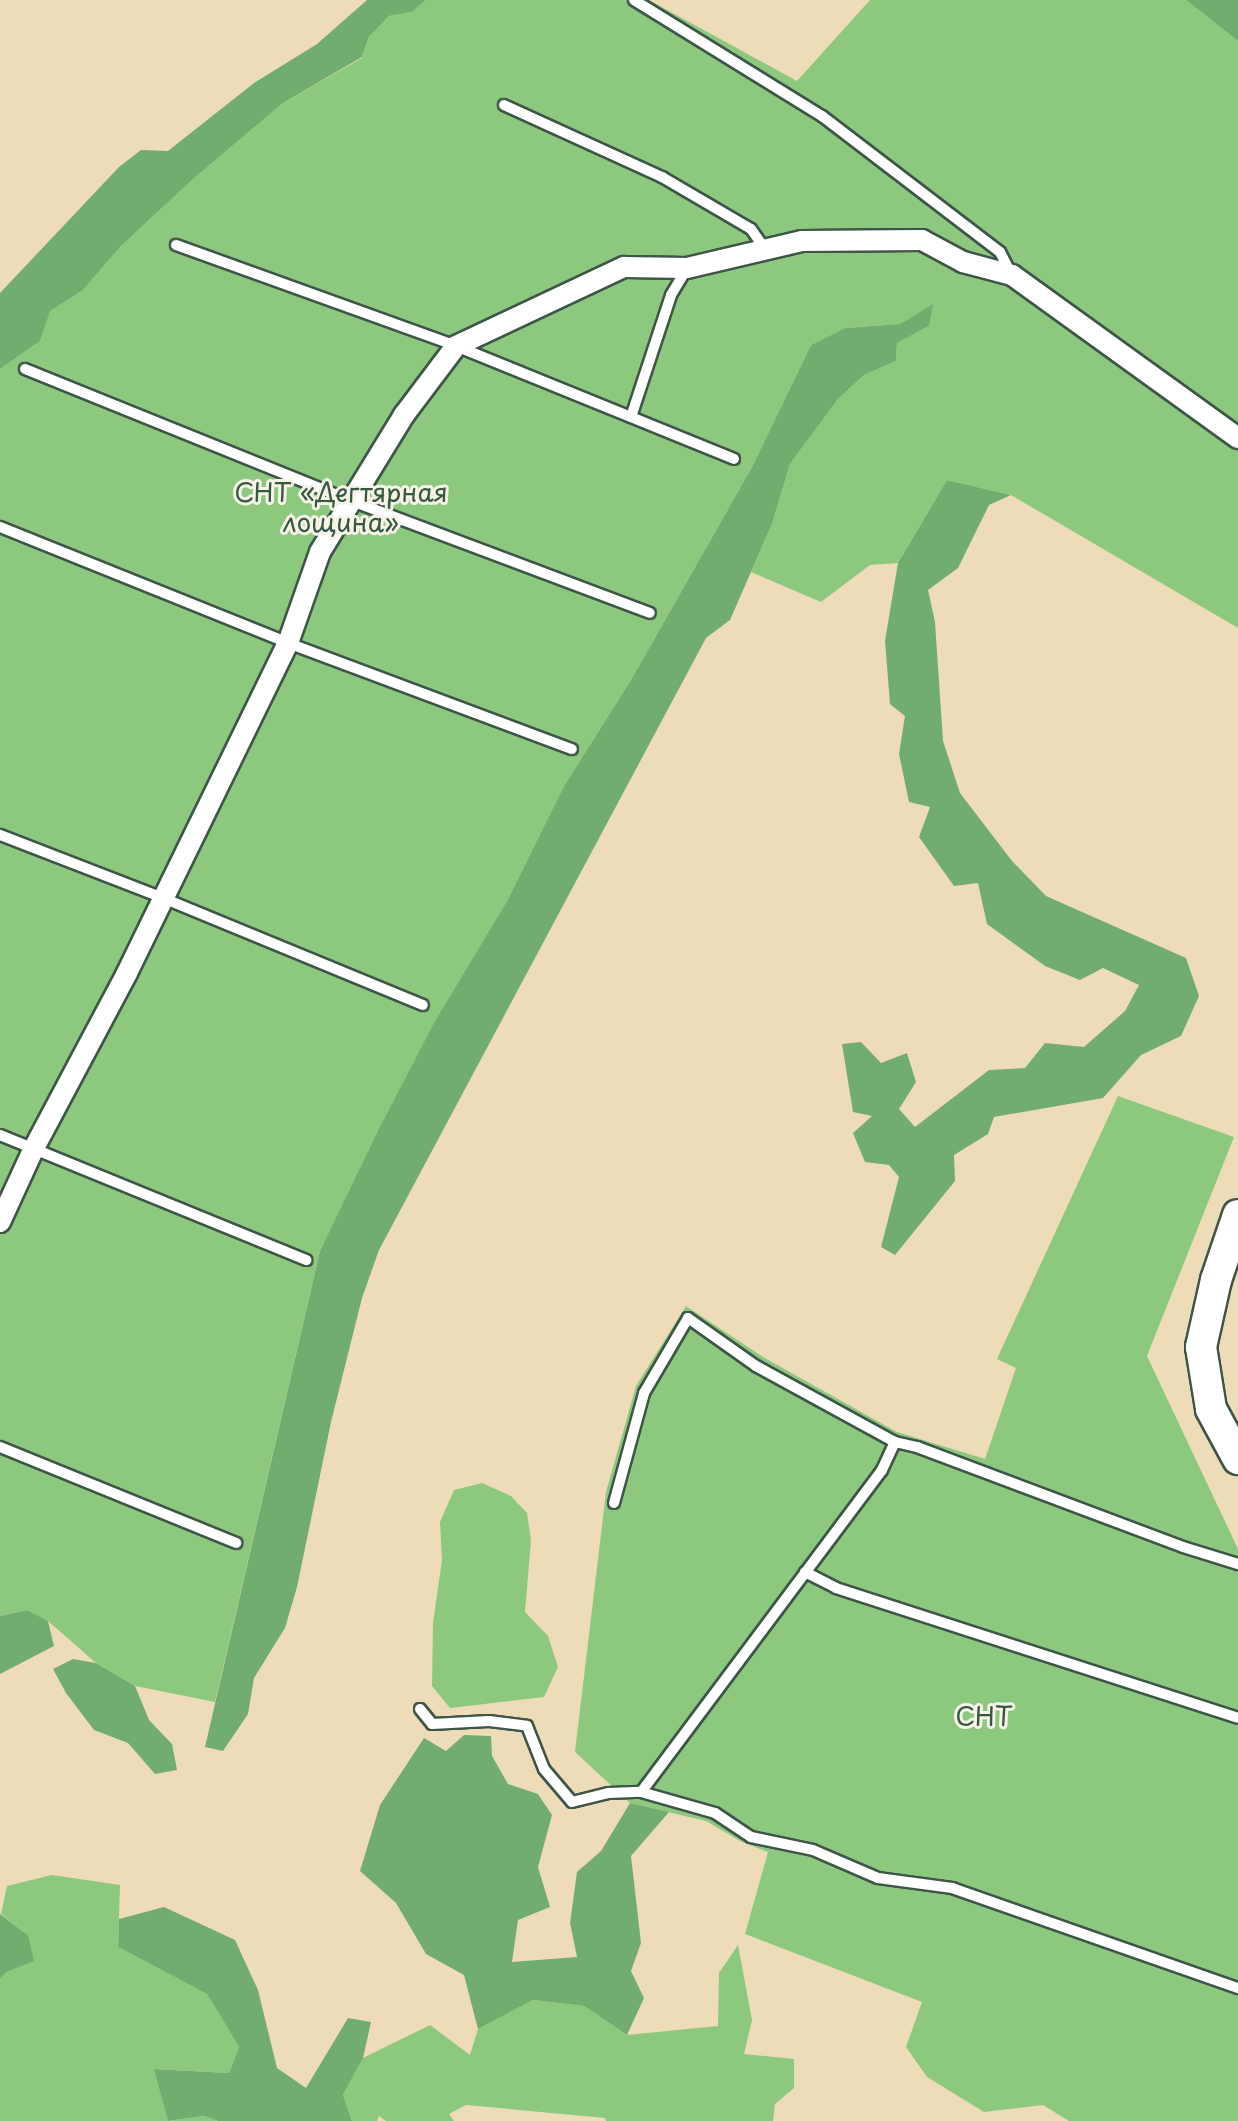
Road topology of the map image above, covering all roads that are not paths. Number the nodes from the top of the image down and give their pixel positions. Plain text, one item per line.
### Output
1 (634, 0) edge
2 (504, 105) dead end
3 (176, 245) dead end
4 (765, 249) junction
5 (687, 268) junction
6 (1012, 275) junction
7 (456, 346) junction
8 (25, 369) dead end
9 (631, 417) junction
10 (1238, 438) edge
11 (734, 459) dead end
12 (352, 501) junction
13 (0, 527) edge
14 (650, 613) dead end
15 (288, 643) junction
16 (572, 749) dead end
17 (0, 835) edge
18 (163, 898) junction
19 (423, 1005) dead end
20 (0, 1135) edge
21 (34, 1148) junction
22 (1238, 1215) edge
23 (0, 1222) edge
24 (306, 1260) dead end
25 (895, 1442) junction
26 (0, 1447) edge
27 (1238, 1459) edge
28 (614, 1503) dead end
29 (236, 1543) dead end
30 (1238, 1564) edge
31 (805, 1572) junction
32 (420, 1709) dead end
33 (1238, 1718) edge
34 (641, 1792) junction
35 (1238, 1988) edge

1 - 6 lane
2 - 4 lane
3 - 7 lane
4 - 5 street
4 - 6 street
5 - 7 street
5 - 9 lane
6 - 10 street
7 - 9 lane
7 - 12 street
8 - 12 lane
9 - 11 lane
12 - 14 lane
12 - 15 street
13 - 15 lane
15 - 16 lane
15 - 18 street
17 - 18 lane
18 - 19 lane
18 - 21 street
20 - 21 lane
21 - 23 street
21 - 24 lane
22 - 27 street
25 - 28 lane
25 - 30 lane
25 - 31 lane
26 - 29 lane
31 - 33 lane
31 - 34 lane
32 - 34 lane
34 - 35 lane

